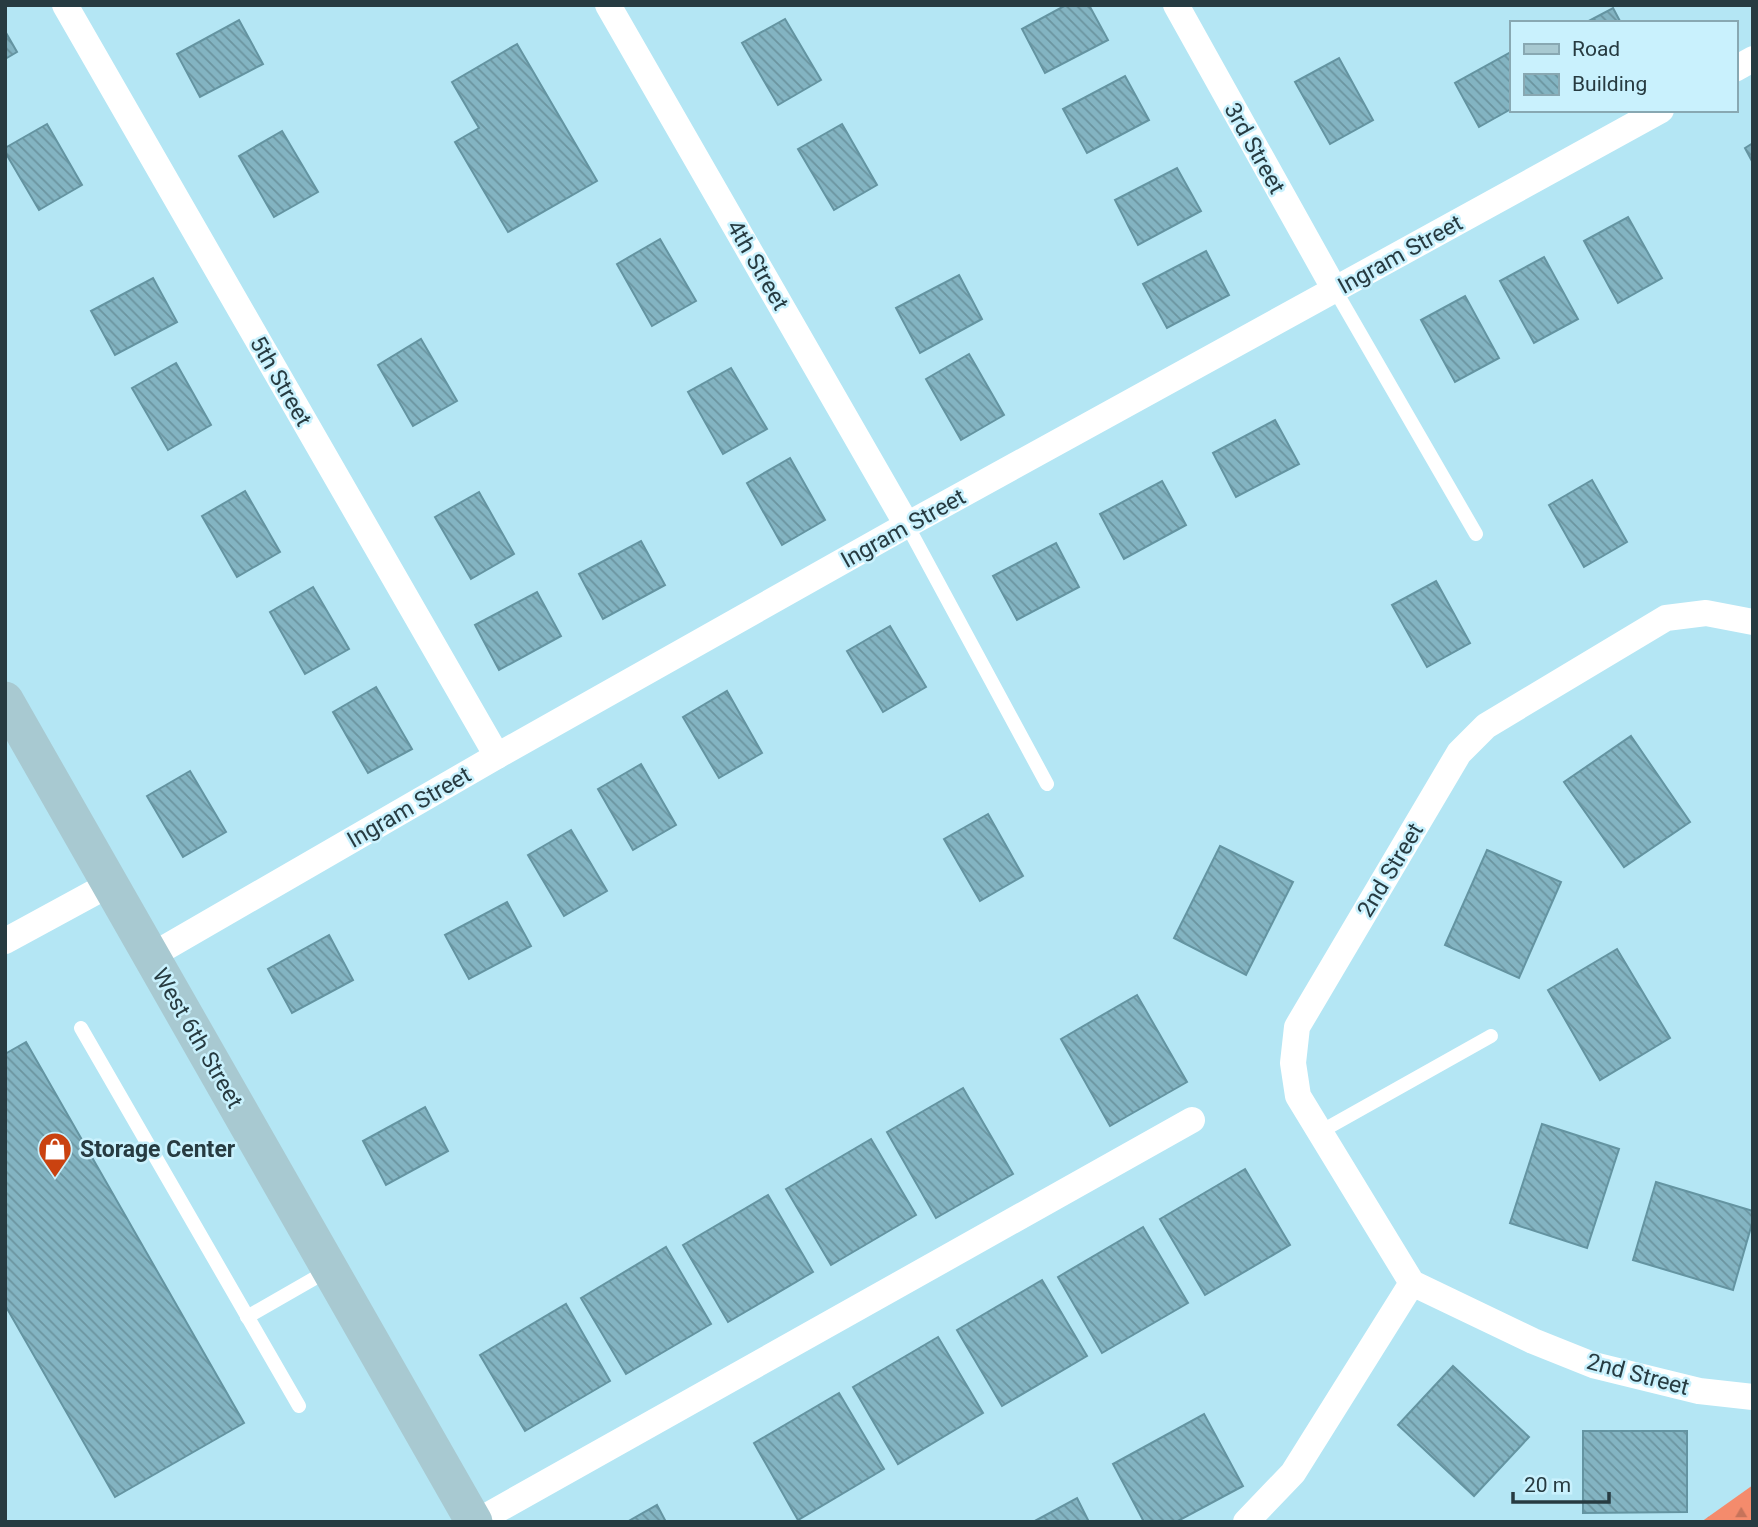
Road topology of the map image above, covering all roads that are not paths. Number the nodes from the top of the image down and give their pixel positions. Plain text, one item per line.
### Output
1 (65, 5) edge
2 (608, 5) edge
3 (1176, 5) edge
4 (1753, 59) edge
5 (1737, 68) edge
6 (1657, 112) edge
7 (1335, 290) junction
8 (907, 525) junction
9 (1476, 534) dead end
10 (1753, 621) edge
11 (5, 700) edge
12 (497, 756) junction
13 (1047, 784) dead end
14 (110, 884) junction
15 (5, 941) edge
16 (151, 956) junction
17 (81, 1028) dead end
18 (1492, 1036) dead end
19 (1192, 1120) dead end
20 (1320, 1132) junction
21 (331, 1270) junction
22 (1412, 1283) junction
23 (247, 1317) junction
24 (1753, 1397) edge
25 (299, 1406) dead end
26 (475, 1522) edge
27 (1246, 1522) edge

1 - 12 street, 5th Street
2 - 8 street, 4th Street
3 - 7 street, 3rd Street
4 - 5 street
6 - 7 street, Ingram Street
7 - 8 street, Ingram Street
7 - 9 lane
8 - 12 street, Ingram Street
8 - 13 lane
10 - 20 street, 2nd Street
11 - 14 street, West 6th Street
12 - 16 street, Ingram Street
14 - 15 street
14 - 16 street, West 6th Street
16 - 21 street, West 6th Street
17 - 23 lane
18 - 20 lane
19 - 26 street
20 - 22 street, 2nd Street
21 - 23 lane
21 - 26 street, West 6th Street
22 - 24 street, 2nd Street
22 - 27 street
23 - 25 lane

